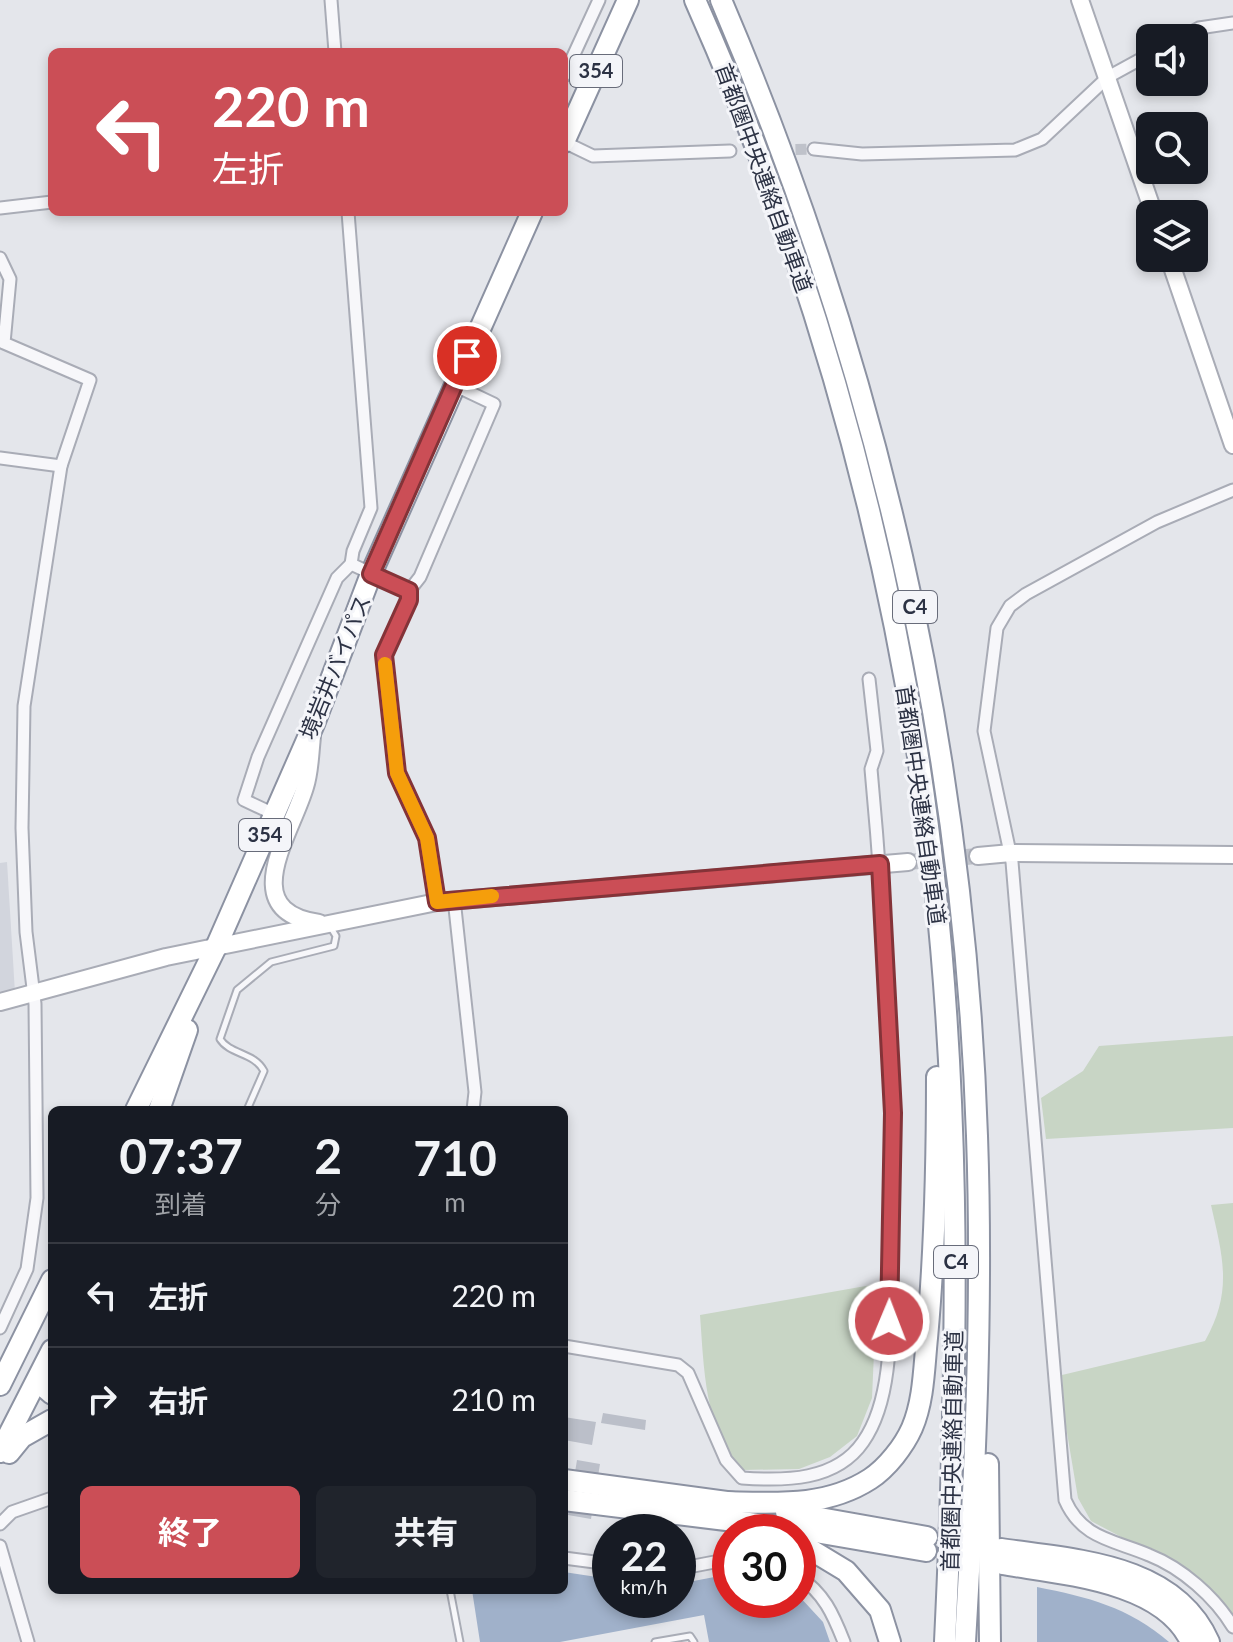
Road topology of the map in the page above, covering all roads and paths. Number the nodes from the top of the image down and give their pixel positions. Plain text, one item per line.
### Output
1 (331, 0) edge
2 (599, 0) edge
3 (695, 0) edge
4 (721, 0) edge
5 (1080, 0) edge
6 (626, 1) edge
7 (1233, 23) edge
8 (1208, 27) edge
9 (335, 48) edge
10 (1136, 62) edge
11 (568, 67) edge
12 (1108, 77) junction
13 (568, 133) edge
14 (568, 144) edge
15 (814, 149) tunnel mouth
16 (730, 151) dead end
17 (1149, 200) edge
18 (48, 202) edge
19 (0, 208) edge
20 (348, 216) edge
21 (530, 216) edge
22 (0, 258) edge
23 (1174, 272) edge
24 (454, 385) junction
25 (1233, 445) edge
26 (0, 458) edge
27 (61, 466) junction
28 (1233, 490) edge
29 (351, 564) junction
30 (371, 574) junction
31 (409, 591) junction
32 (869, 679) dead end
33 (314, 724) junction
34 (274, 814) junction
35 (1011, 853) junction
36 (1233, 855) edge
37 (978, 856) tunnel mouth
38 (908, 862) tunnel mouth
39 (880, 864) junction
40 (934, 882) junction
41 (445, 901) junction
42 (328, 924) junction
43 (216, 947) junction
44 (35, 991) junction
45 (0, 1002) edge
46 (138, 1106) edge
47 (160, 1106) edge
48 (249, 1106) edge
49 (473, 1106) edge
50 (979, 1241) junction
51 (48, 1288) edge
52 (0, 1328) edge
53 (568, 1347) edge
54 (4, 1377) edge
55 (47, 1387) edge
56 (48, 1422) edge
57 (0, 1452) edge
58 (0, 1466) edge
59 (568, 1481) edge
60 (48, 1499) edge
61 (568, 1501) edge
62 (723, 1502) junction
63 (781, 1514) edge
64 (712, 1520) edge
65 (816, 1521) edge
66 (0, 1524) edge
67 (816, 1531) edge
68 (0, 1546) edge
69 (816, 1553) edge
70 (568, 1559) edge
71 (592, 1562) edge
72 (816, 1590) edge
73 (451, 1594) edge
74 (1233, 1627) edge
75 (28, 1642) edge
76 (460, 1642) edge
77 (655, 1642) edge
78 (694, 1642) edge
79 (844, 1642) edge
80 (890, 1642) edge
81 (945, 1642) edge
82 (965, 1642) edge
83 (990, 1642) edge
84 (1191, 1642) edge
85 (1209, 1642) edge

1 - 9 street
2 - 11 street
3 - 40 highway, 首都圏中央連絡自動車道 / C4
4 - 50 highway, 首都圏中央連絡自動車道 / C4
5 - 12 street
6 - 13 highway, 354
7 - 8 street
10 - 12 street
12 - 15 street
12 - 17 street
14 - 16 street
18 - 19 street
20 - 29 street
21 - 24 highway, 境岩井バイパス / 354
22 - 27 street
23 - 25 street
24 - 30 highway, 境岩井バイパス / 354
24 - 31 street
26 - 27 street
27 - 44 street
28 - 35 street
29 - 30 street
29 - 34 street
30 - 31 street
30 - 33 highway, 境岩井バイパス / 354
31 - 41 street
32 - 39 street
33 - 34 highway, 境岩井バイパス / 354
33 - 42 street
34 - 43 highway, 境岩井バイパス / 354
35 - 36 street
35 - 37 street
35 - 74 street
38 - 39 street
39 - 41 street
39 - 53 street
40 - 62 highway
40 - 81 highway, 首都圏中央連絡自動車道 / C4
41 - 42 street
41 - 49 street
42 - 43 street
42 - 48 lane
43 - 44 street
43 - 46 highway, 境岩井バイパス / 354
43 - 47 highway, 境岩井バイパス / 354
44 - 45 street
44 - 52 street
50 - 82 highway, 首都圏中央連絡自動車道 / C4
50 - 83 highway
51 - 54 highway
54 - 55 highway
55 - 57 highway
56 - 58 highway
59 - 62 highway
60 - 66 street
61 - 64 highway
62 - 63 highway
65 - 67 highway
68 - 75 street
69 - 80 highway
70 - 71 street
72 - 79 street
73 - 76 lane
77 - 78 lane
84 - 85 highway

